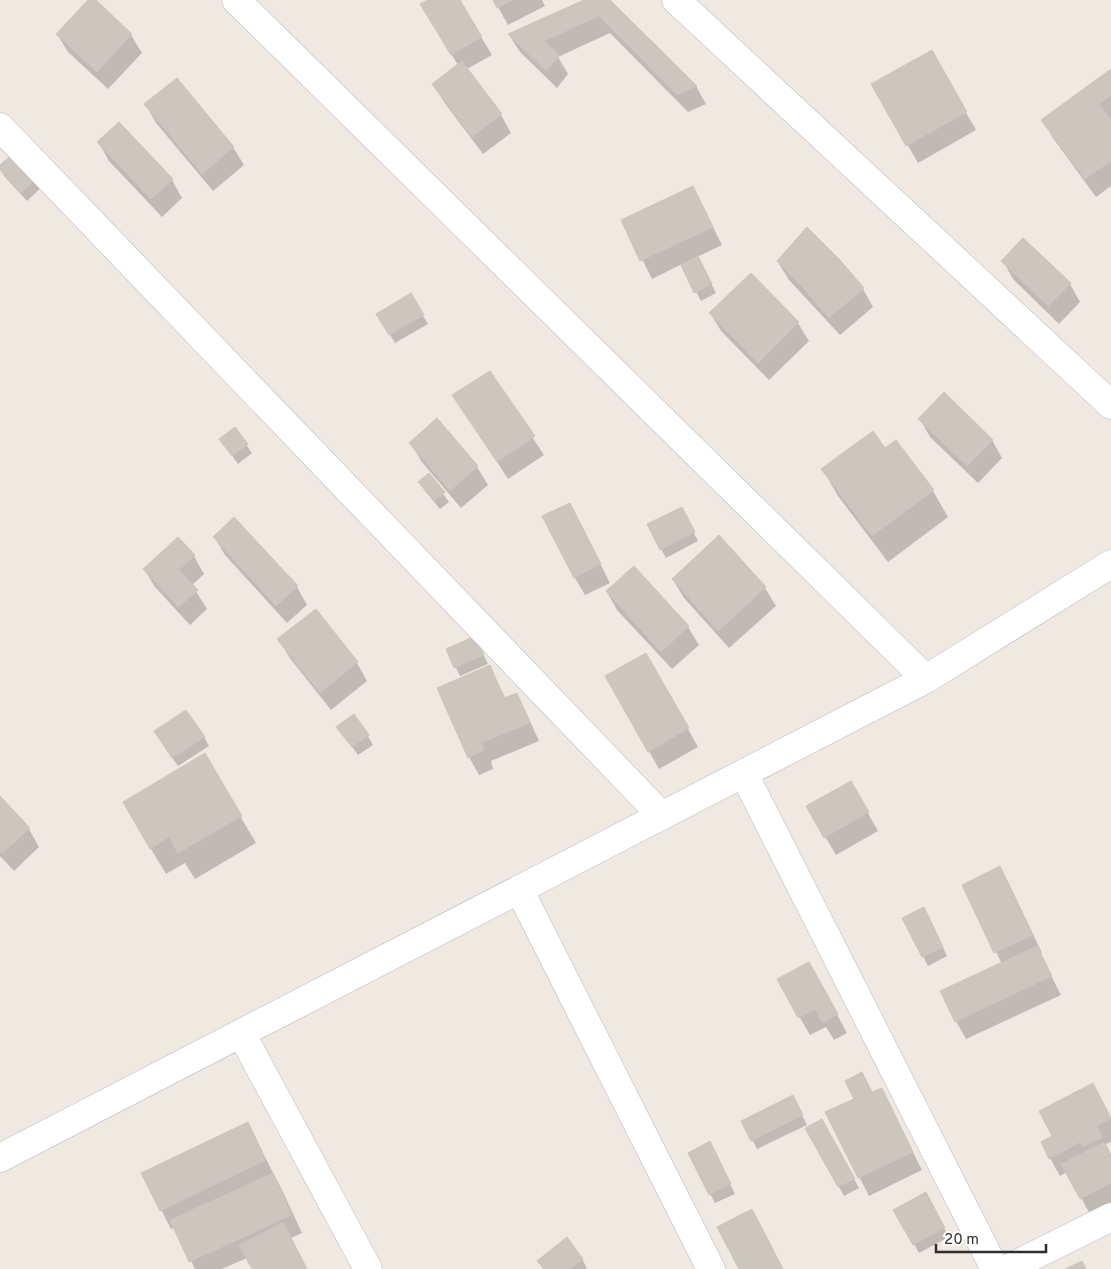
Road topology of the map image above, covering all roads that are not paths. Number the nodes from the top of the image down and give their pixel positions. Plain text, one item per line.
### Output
1 (236, 0) edge
2 (676, 0) edge
3 (0, 127) edge
4 (1111, 406) edge
5 (1111, 564) edge
6 (926, 679) junction
7 (744, 774) junction
8 (662, 816) junction
9 (520, 889) junction
10 (241, 1033) junction
11 (0, 1158) edge
12 (1111, 1217) edge
13 (368, 1269) edge
14 (711, 1269) edge
15 (995, 1269) edge
16 (1006, 1269) edge

1 - 6 street
2 - 4 street
3 - 8 street
5 - 6 street
6 - 7 street
7 - 8 street
7 - 15 street
8 - 9 street
9 - 10 street
9 - 14 street
10 - 11 street
10 - 13 street
12 - 16 street

